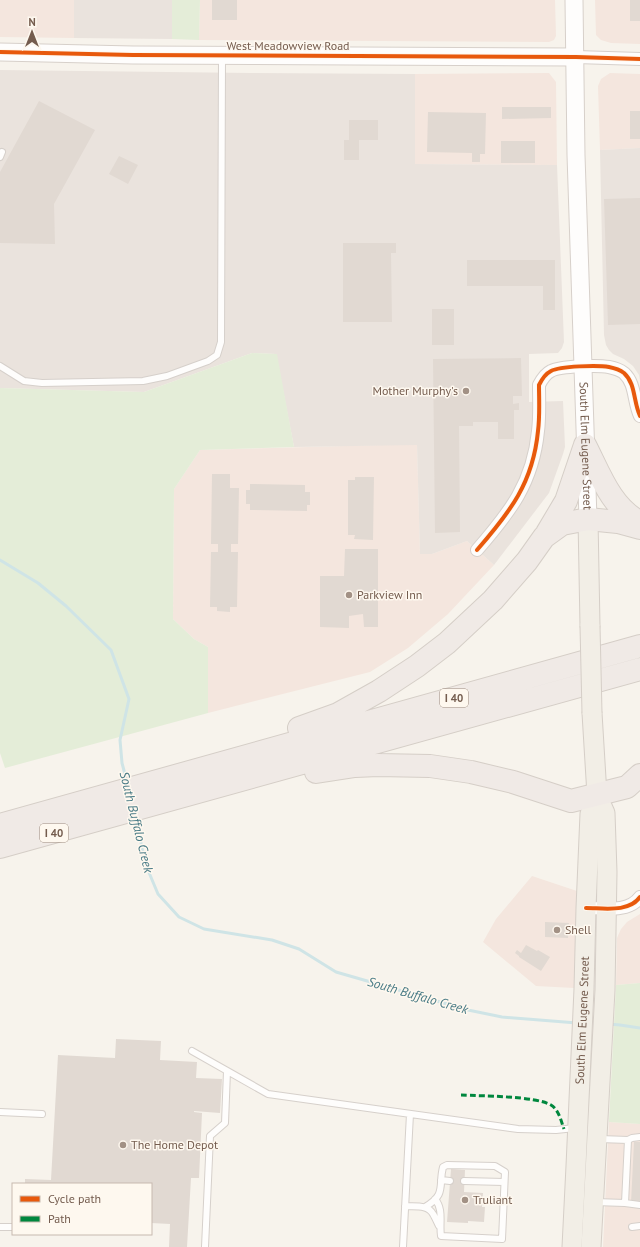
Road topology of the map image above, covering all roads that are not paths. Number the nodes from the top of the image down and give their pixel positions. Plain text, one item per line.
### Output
1 (574, 0) edge
2 (0, 52) edge
3 (222, 55) junction
4 (576, 57) junction
5 (640, 59) edge
6 (0, 366) edge
7 (583, 367) junction
8 (640, 416) edge
9 (586, 445) junction
10 (588, 519) junction
11 (640, 522) edge
12 (640, 528) edge
13 (544, 537) junction
14 (477, 550) dead end
15 (640, 646) edge
16 (640, 669) edge
17 (268, 751) junction
18 (274, 772) junction
19 (640, 775) edge
20 (598, 795) junction
21 (0, 825) edge
22 (0, 848) edge
23 (640, 897) edge
24 (586, 908) junction
25 (606, 908) junction
26 (192, 1051) dead end
27 (227, 1071) junction
28 (0, 1112) edge
29 (42, 1114) dead end
30 (410, 1114) junction
31 (578, 1127) junction
32 (640, 1137) edge
33 (596, 1139) junction
34 (628, 1140) junction
35 (441, 1180) junction
36 (450, 1180) dead end
37 (464, 1181) dead end
38 (504, 1182) junction
39 (435, 1200) junction
40 (593, 1202) junction
41 (625, 1203) junction
42 (640, 1205) edge
43 (405, 1206) junction
44 (425, 1207) junction
45 (640, 1226) edge
46 (0, 1227) edge
47 (439, 1227) junction
48 (632, 1227) dead end
49 (12, 1228) edge
50 (205, 1247) edge
51 (403, 1247) edge
52 (572, 1247) edge
53 (591, 1247) edge

1 - 4 street, South Elm Eugene Street
2 - 3 street, West Meadowview Road
3 - 4 street, West Meadowview Road
3 - 6 lane
4 - 5 street
4 - 7 street, South Elm Eugene Street
7 - 8 street
7 - 9 street, South Elm Eugene Street
7 - 14 street
9 - 10 street, South Elm Eugene Street
9 - 11 highway
9 - 13 highway
10 - 12 highway
10 - 13 highway
10 - 20 main road, South Elm Eugene Street, bridge
13 - 17 highway
15 - 17 highway, I 40
16 - 18 highway, I 40
17 - 21 highway, I 40
18 - 20 highway
18 - 22 highway, I 40
19 - 20 highway
20 - 24 main road, South Elm Eugene Street
20 - 25 main road, South Elm Eugene Street
23 - 25 street
24 - 25 street
24 - 31 main road, South Elm Eugene Street
25 - 33 main road, South Elm Eugene Street
26 - 27 lane
27 - 30 lane
27 - 50 lane
28 - 29 lane
30 - 31 lane
30 - 43 lane
31 - 52 main road, South Elm Eugene Street
32 - 34 lane
33 - 34 lane
33 - 40 main road, South Elm Eugene Street
34 - 41 lane
35 - 36 lane
35 - 38 lane
35 - 39 lane
37 - 38 lane
38 - 47 lane
39 - 44 lane
39 - 47 lane
40 - 41 lane
40 - 53 main road, South Elm Eugene Street
41 - 42 lane
43 - 44 lane
43 - 51 lane
44 - 47 lane
45 - 48 lane
46 - 49 lane

